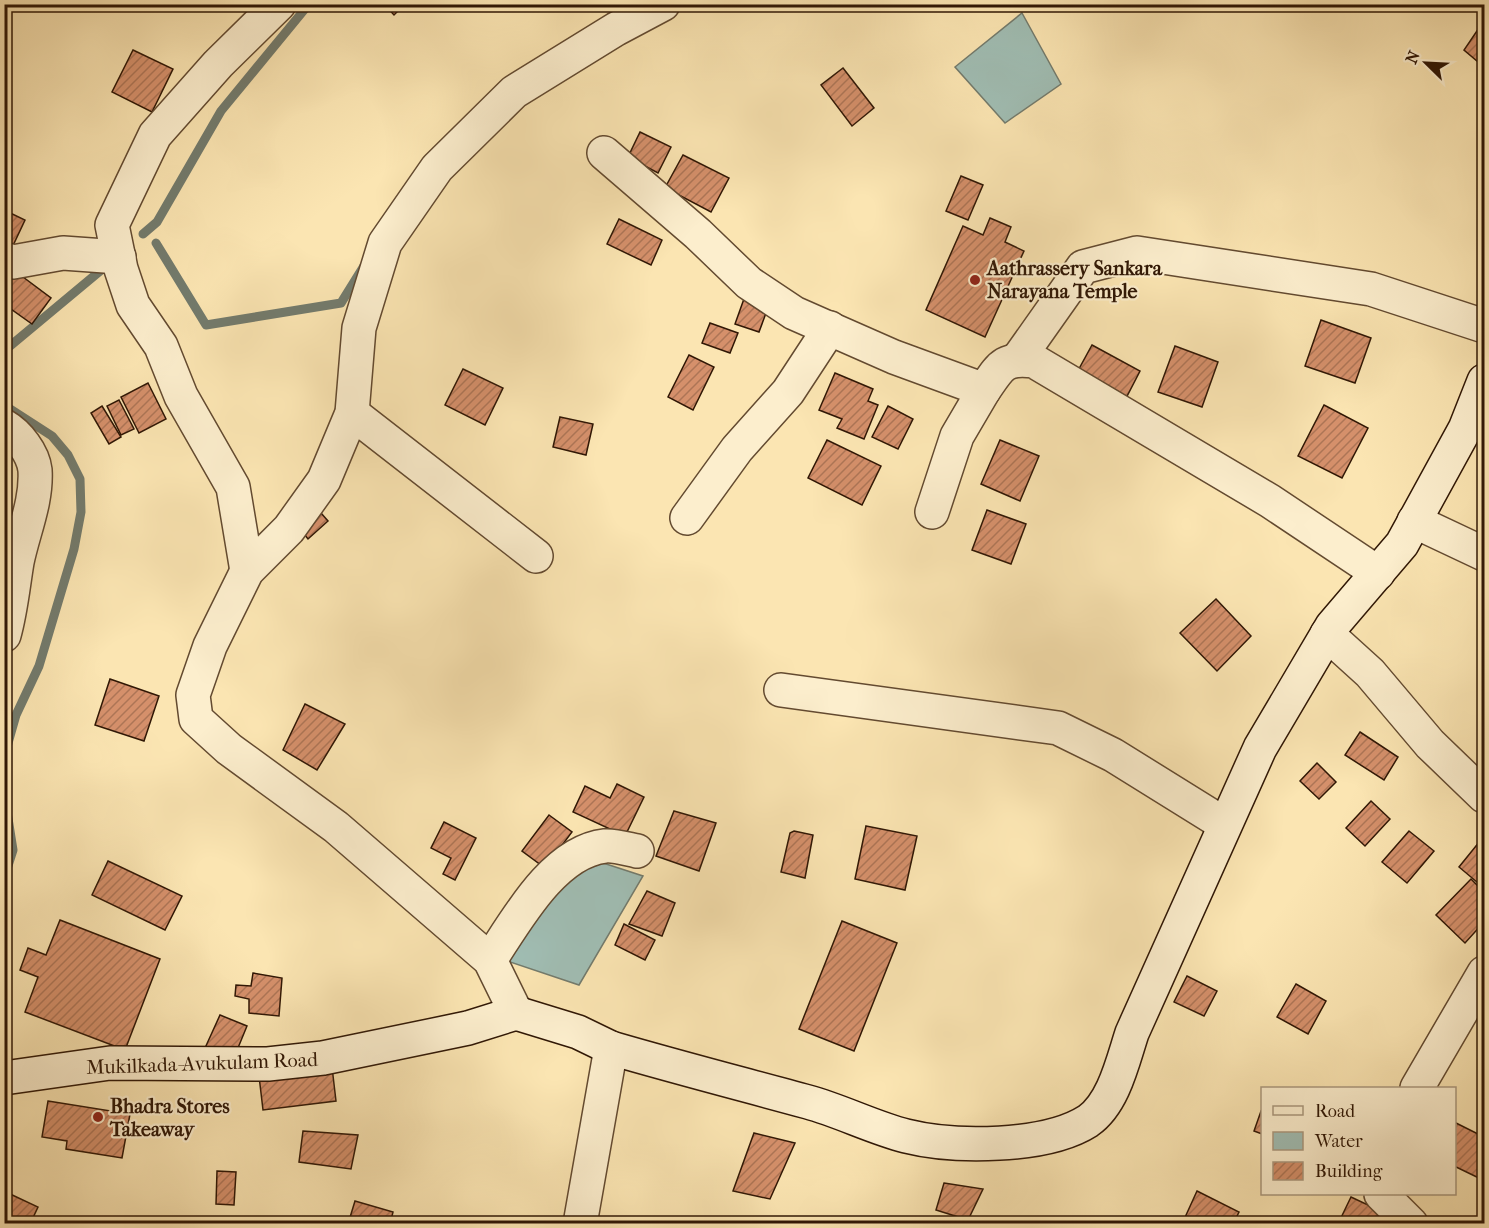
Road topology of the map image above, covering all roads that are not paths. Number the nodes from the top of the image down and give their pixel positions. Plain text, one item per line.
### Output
1 (279, 4) edge
2 (663, 4) edge
3 (604, 153) dead end
4 (119, 257) junction
5 (4, 259) edge
6 (1485, 326) edge
7 (830, 328) junction
8 (1018, 359) junction
9 (1485, 381) edge
10 (984, 390) junction
11 (352, 413) junction
12 (4, 426) edge
13 (932, 512) dead end
14 (687, 518) dead end
15 (1414, 521) junction
16 (1485, 554) edge
17 (536, 556) dead end
18 (247, 571) junction
19 (1378, 573) junction
20 (1327, 634) junction
21 (4, 635) edge
22 (781, 690) dead end
23 (1485, 796) edge
24 (1224, 824) junction
25 (637, 851) dead end
26 (490, 960) junction
27 (1485, 973) edge
28 (516, 1013) junction
29 (611, 1048) junction
30 (7, 1077) edge
31 (1418, 1087) edge
32 (1382, 1195) edge
33 (580, 1224) edge
34 (1411, 1224) edge

1 - 4 street
2 - 11 street
3 - 7 street
4 - 5 street
4 - 18 street
6 - 8 street
7 - 10 street
7 - 14 street
8 - 10 street
8 - 19 street
9 - 15 street
10 - 13 street
11 - 17 street
11 - 18 street
12 - 21 street
15 - 16 street
15 - 19 street
18 - 26 street
19 - 20 street
20 - 23 street
20 - 24 street
22 - 24 street
24 - 29 street
25 - 26 street
26 - 28 street
27 - 31 street
28 - 29 street
28 - 30 street, Mukilkada-Avukulam Road
29 - 33 street
32 - 34 street

